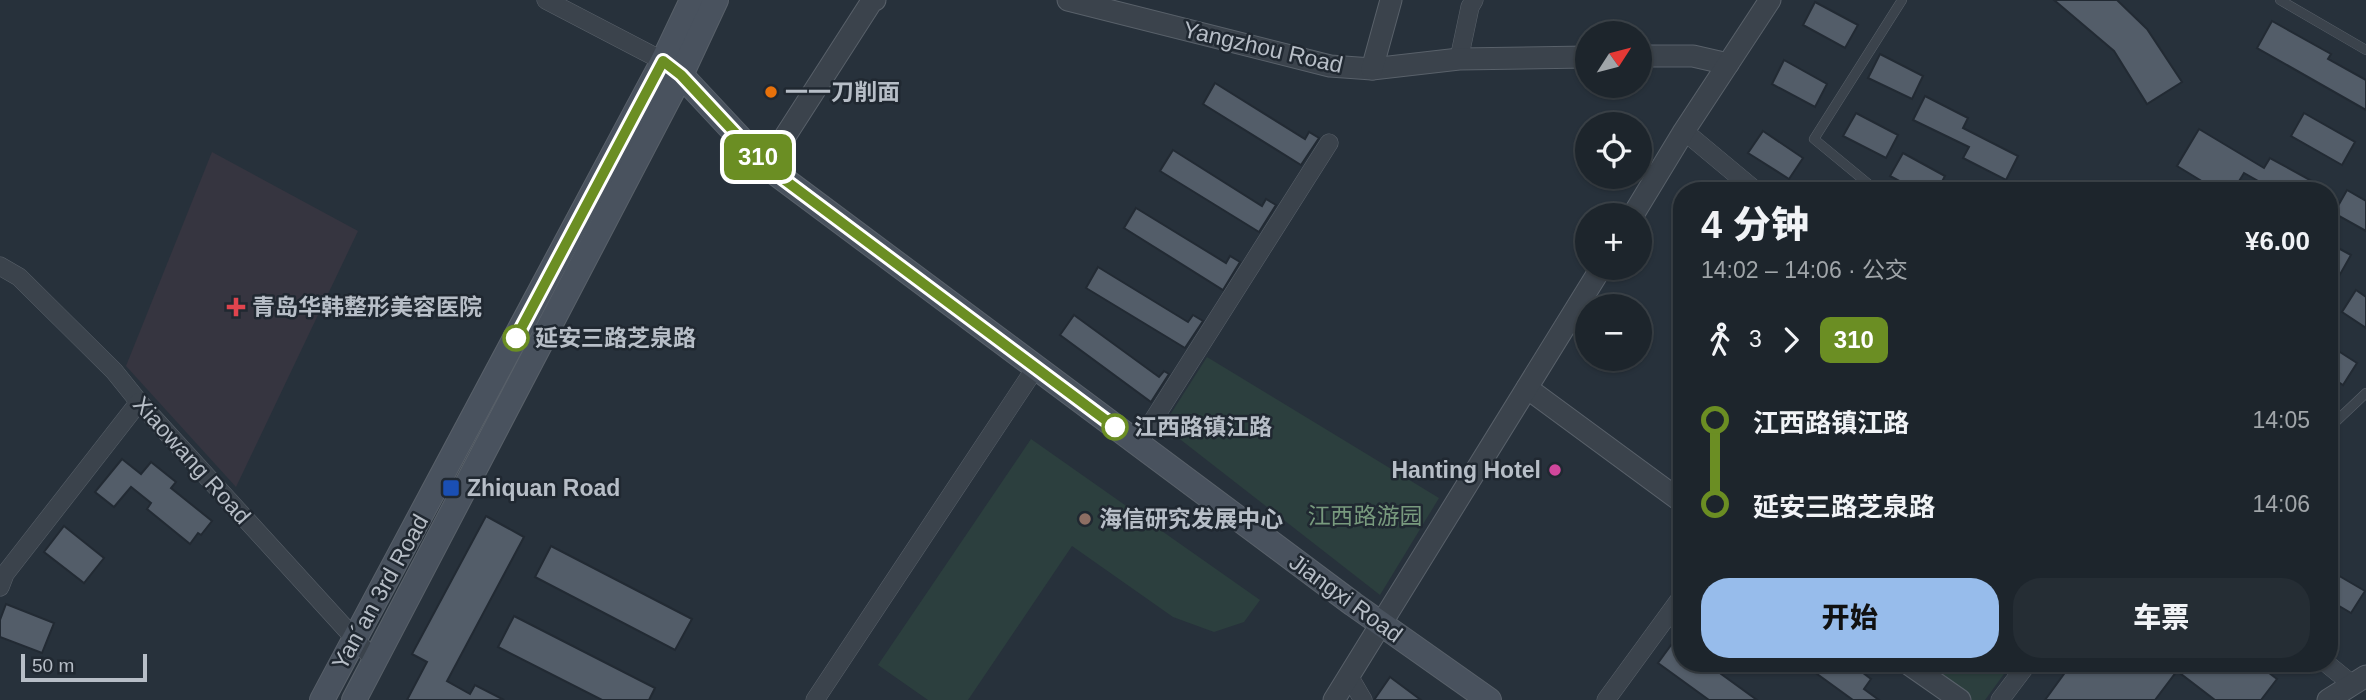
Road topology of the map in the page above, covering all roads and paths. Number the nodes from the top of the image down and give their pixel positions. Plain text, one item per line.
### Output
1 (546, 0) edge
2 (692, 0) edge
3 (716, 0) edge
4 (875, 0) edge
5 (1068, 0) edge
6 (1391, 0) edge
7 (1475, 0) edge
8 (1770, 0) edge
9 (1902, 0) edge
10 (2280, 0) edge
11 (1104, 4) edge
12 (2366, 50) edge
13 (1652, 56) edge
14 (1575, 57) edge
15 (1459, 59) junction
16 (1728, 64) junction
17 (672, 68) junction
18 (1372, 69) junction
19 (1684, 131) junction
20 (1329, 143) dead end
21 (766, 166) junction
22 (1745, 182) edge
23 (1866, 182) edge
24 (1640, 203) edge
25 (0, 265) edge
26 (1594, 280) edge
27 (1036, 368) junction
28 (1527, 388) junction
29 (2366, 393) edge
30 (139, 401) junction
31 (2338, 419) edge
32 (1138, 444) junction
33 (1673, 495) edge
34 (0, 587) edge
35 (1673, 608) edge
36 (1382, 625) junction
37 (355, 641) junction
38 (376, 663) junction
39 (2338, 669) edge
40 (1920, 672) edge
41 (2021, 672) edge
42 (1349, 676) junction
43 (2359, 680) edge
44 (321, 700) edge
45 (354, 700) edge
46 (815, 700) edge
47 (1334, 700) edge
48 (1363, 700) edge
49 (1489, 700) edge
50 (1606, 700) edge
51 (1960, 700) edge
52 (2000, 700) edge
53 (2328, 700) edge

1 - 17 street
2 - 17 main road, Yan´an 3rd Road
3 - 17 main road, Yan´an 3rd Road
4 - 21 street
5 - 11 street, Yangzhou Road
6 - 18 street
7 - 15 street
8 - 16 street
9 - 23 lane
10 - 12 lane
11 - 18 street, Yangzhou Road
13 - 16 street
14 - 15 street, Yangzhou Road
15 - 18 street, Yangzhou Road
16 - 19 street
17 - 21 main road, Jiangxi Road
17 - 37 main road, Yan´an 3rd Road
17 - 38 main road, Yan´an 3rd Road
19 - 22 street
19 - 24 street
20 - 32 street
21 - 27 main road, Jiangxi Road
25 - 30 street, Xiaowang Road
26 - 28 street
27 - 32 main road, Jiangxi Road
27 - 46 street
28 - 33 street
28 - 36 street
29 - 31 lane
30 - 34 street
30 - 37 street, Xiaowang Road
32 - 36 main road, Jiangxi Road
35 - 50 street
36 - 42 street
36 - 49 main road, Jiangxi Road
37 - 38 street, Xiaowang Road
37 - 44 main road, Yan´an 3rd Road
38 - 45 main road, Yan´an 3rd Road
39 - 43 street
40 - 51 street
41 - 52 street
42 - 47 street
42 - 48 street
43 - 53 street

